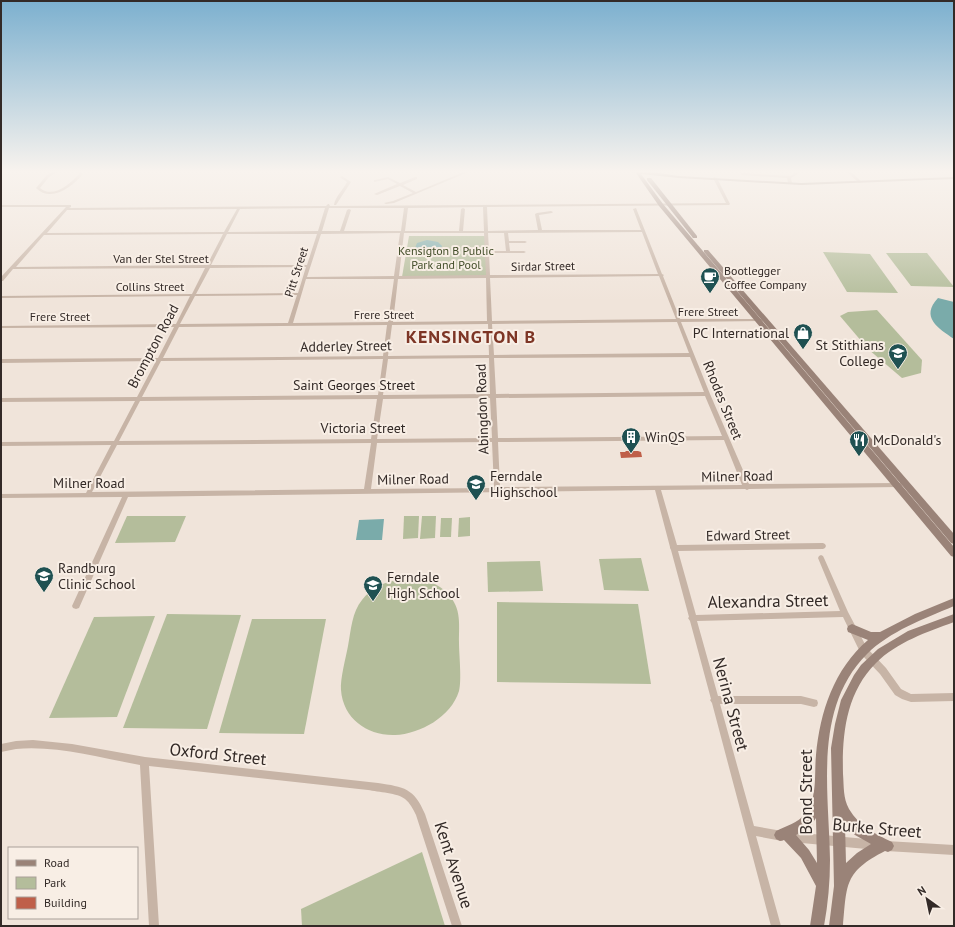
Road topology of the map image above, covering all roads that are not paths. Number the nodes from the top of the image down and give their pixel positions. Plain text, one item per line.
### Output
1 (61, 214) edge
2 (235, 214) edge
3 (325, 214) edge
4 (347, 214) edge
5 (405, 214) edge
6 (463, 214) edge
7 (485, 214) edge
8 (537, 214) edge
9 (637, 214) edge
10 (669, 214) edge
11 (676, 214) edge
12 (506, 231) junction
13 (540, 231) junction
14 (644, 231) junction
15 (403, 232) junction
16 (461, 232) junction
17 (486, 232) junction
18 (225, 233) junction
19 (319, 233) junction
20 (341, 233) junction
21 (43, 234) junction
22 (507, 242) junction
23 (525, 242) dead end
24 (487, 252) junction
25 (508, 252) junction
26 (524, 252) dead end
27 (309, 266) junction
28 (206, 267) junction
29 (12, 268) junction
30 (662, 275) junction
31 (396, 277) junction
32 (488, 277) junction
33 (305, 278) junction
34 (1, 280) edge
35 (300, 294) junction
36 (193, 295) junction
37 (1, 297) edge
38 (762, 320) junction
39 (678, 322) junction
40 (489, 323) junction
41 (290, 324) junction
42 (390, 324) junction
43 (177, 326) junction
44 (1, 327) edge
45 (692, 355) junction
46 (492, 357) junction
47 (385, 358) junction
48 (159, 360) junction
49 (1, 361) edge
50 (707, 394) junction
51 (493, 396) junction
52 (380, 397) junction
53 (138, 399) junction
54 (1, 400) edge
55 (725, 438) junction
56 (374, 440) junction
57 (495, 440) junction
58 (1, 444) edge
59 (115, 444) junction
60 (907, 484) junction
61 (897, 486) junction
62 (747, 488) junction
63 (658, 489) junction
64 (497, 490) junction
65 (367, 492) junction
66 (88, 495) junction
67 (126, 495) junction
68 (1, 496) edge
69 (954, 540) edge
70 (823, 546) dead end
71 (673, 548) junction
72 (953, 552) edge
73 (821, 558) dead end
74 (953, 602) edge
75 (76, 606) dead end
76 (845, 614) junction
77 (692, 618) junction
78 (954, 618) edge
79 (852, 629) junction
80 (882, 637) junction
81 (864, 651) junction
82 (873, 659) junction
83 (954, 697) edge
84 (714, 700) junction
85 (814, 703) dead end
86 (1, 748) edge
87 (144, 761) junction
88 (821, 792) junction
89 (838, 800) junction
90 (420, 814) joint
91 (750, 830) junction
92 (785, 836) junction
93 (824, 839) junction
94 (839, 840) junction
95 (884, 846) junction
96 (954, 850) edge
97 (823, 886) junction
98 (840, 886) junction
99 (154, 926) edge
100 (457, 926) edge
101 (776, 926) edge
102 (817, 926) edge
103 (836, 926) edge

1 - 21 street
2 - 18 street, Brompton Road
3 - 19 street, Pitt Street
4 - 20 street
5 - 15 street
6 - 16 street
7 - 17 street, Abingdon Road
8 - 13 street
9 - 14 street, Rhodes Street
10 - 38 main road
11 - 38 main road
12 - 13 street
12 - 17 street
12 - 22 street
13 - 14 street
14 - 30 street, Rhodes Street
15 - 16 street
15 - 20 street
15 - 31 street
16 - 17 street
17 - 24 street, Abingdon Road
18 - 19 street
18 - 21 street
18 - 28 street, Brompton Road
19 - 20 street
19 - 27 street, Pitt Street
21 - 29 street
22 - 23 street
22 - 25 street
24 - 25 street
24 - 32 street, Abingdon Road
25 - 26 street
27 - 28 street, Van der Stel Street
27 - 33 street, Pitt Street
28 - 29 street, Van der Stel Street
28 - 36 street, Brompton Road
29 - 34 street
30 - 32 street, Sirdar Street
30 - 39 street, Rhodes Street
31 - 32 street, Sirdar Street
31 - 33 street, Sirdar Street
31 - 42 street
32 - 40 street, Abingdon Road
33 - 35 street, Pitt Street
35 - 36 street, Collins Street
35 - 41 street, Pitt Street
36 - 37 street, Collins Street
36 - 43 street, Brompton Road
38 - 39 street, Frere Street
38 - 60 main road
38 - 61 main road
39 - 40 street, Frere Street
39 - 45 street, Rhodes Street
40 - 42 street, Frere Street
40 - 46 street, Abingdon Road
41 - 42 street, Frere Street
41 - 43 street, Frere Street
42 - 47 street
43 - 44 street, Frere Street
43 - 48 street, Brompton Road
45 - 46 street, Adderley Street
45 - 50 street, Rhodes Street
46 - 47 street, Adderley Street
46 - 51 street, Abingdon Road
47 - 48 street, Adderley Street
47 - 52 street
48 - 49 street, Adderley Street
48 - 53 street, Brompton Road
50 - 51 street, Saint Georges Street
50 - 55 street, Rhodes Street
51 - 52 street, Saint Georges Street
51 - 57 street, Abingdon Road
52 - 53 street, Saint Georges Street
52 - 56 street
53 - 54 street, Saint Georges Street
53 - 59 street, Brompton Road
55 - 57 street, Victoria Street
55 - 62 street, Rhodes Street
56 - 57 street, Victoria Street
56 - 59 street, Victoria Street
56 - 65 street
57 - 64 street, Abingdon Road
58 - 59 street, Victoria Street
59 - 66 street, Brompton Road
60 - 61 street, Milner Road
60 - 69 main road
61 - 62 street, Milner Road
61 - 72 main road
62 - 63 street, Milner Road
63 - 64 street, Milner Road
63 - 71 street, Nerina Street
64 - 65 street, Milner Road
65 - 67 street, Milner Road
66 - 67 street, Milner Road
66 - 68 street, Milner Road
67 - 75 street
70 - 71 street, Edward Street
71 - 77 street, Nerina Street
73 - 76 street, Alexandra Street
74 - 80 main road, Bond Street
76 - 77 street, Alexandra Street
76 - 79 street, Alexandra Street
77 - 84 street, Nerina Street
78 - 82 main road, Bond Street
79 - 80 main road
79 - 81 street, Alexandra Street
80 - 81 main road, Bond Street
81 - 82 street, Alexandra Street
81 - 88 main road, Bond Street
82 - 83 street, Alexandra Street
82 - 89 main road, Bond Street
84 - 85 street
84 - 91 street, Nerina Street
86 - 87 street, Oxford Street
87 - 90 street, Oxford Street
87 - 99 street
88 - 92 main road
88 - 93 main road, Bond Street
89 - 94 main road, Bond Street
89 - 95 main road
90 - 100 street, Kent Avenue
91 - 92 street, Burke Street
91 - 101 street, Nerina Street
92 - 93 street, Burke Street
92 - 97 main road
93 - 94 street, Burke Street
93 - 97 main road, Bond Street
94 - 95 street, Burke Street
94 - 98 main road, Bond Street
95 - 96 street, Burke Street
95 - 98 main road
97 - 102 main road, Bond Street
98 - 103 main road, Bond Street

